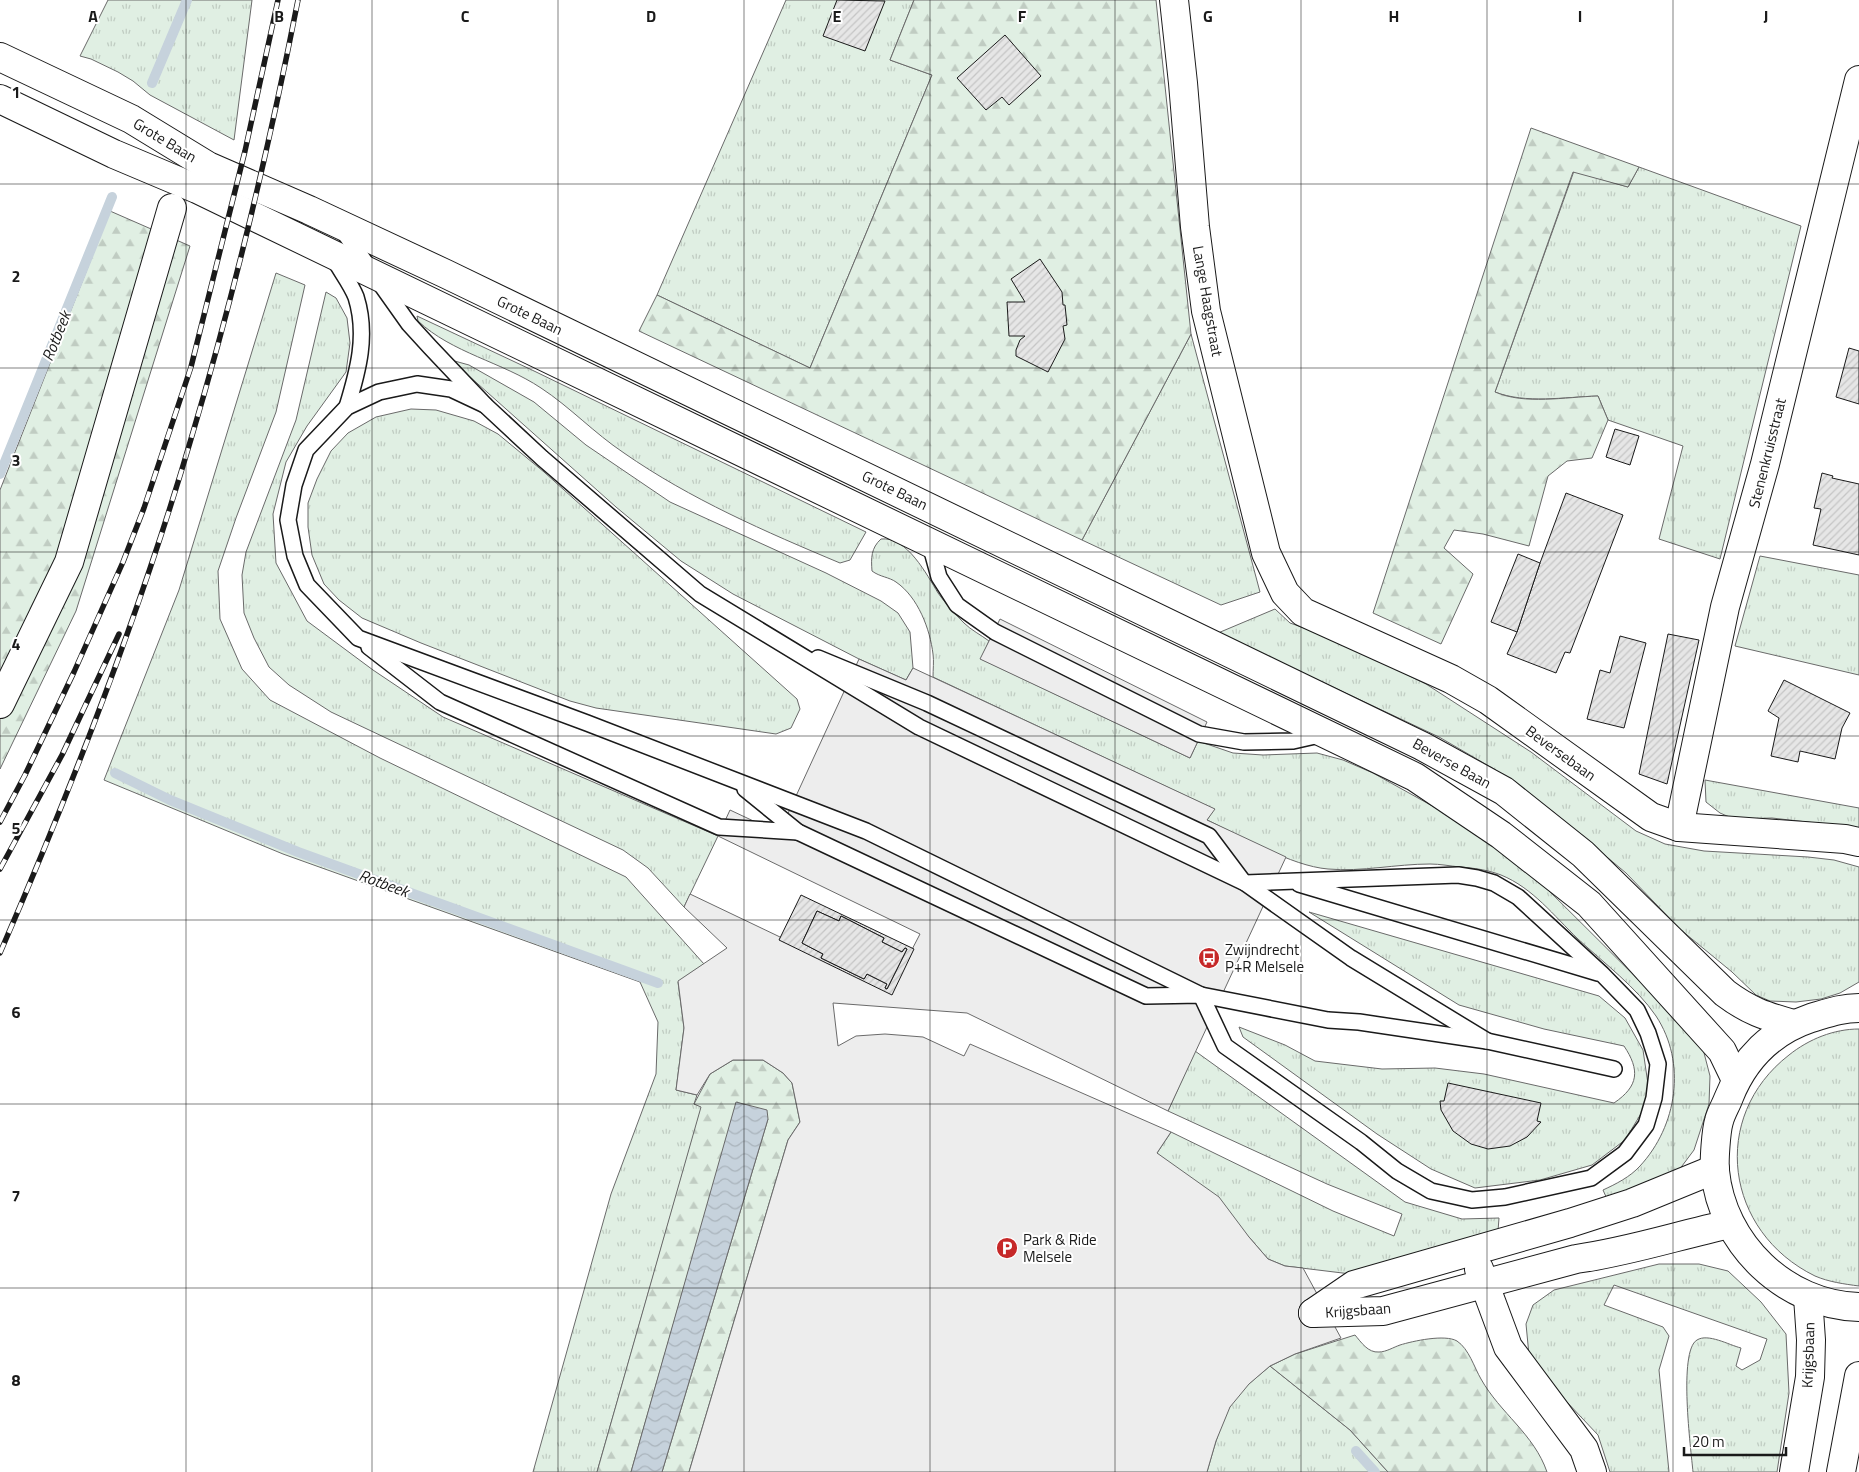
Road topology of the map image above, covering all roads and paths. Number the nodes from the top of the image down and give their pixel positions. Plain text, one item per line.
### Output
1 (1174, 0) edge
2 (0, 57) edge
3 (1859, 80) edge
4 (0, 100) edge
5 (172, 208) dead end
6 (338, 224) junction
7 (332, 256) junction
8 (376, 278) junction
9 (485, 405) junction
10 (347, 407) junction
11 (930, 544) junction
12 (1062, 571) joint
13 (1285, 593) joint
14 (1060, 607) joint
15 (358, 638) junction
16 (774, 640) junction
17 (0, 704) edge
18 (1326, 734) junction
19 (735, 781) junction
20 (1679, 827) junction
21 (798, 832) junction
22 (1859, 842) edge
23 (1287, 881) junction
24 (1245, 883) junction
25 (1602, 974) junction
26 (1201, 995) junction
27 (1859, 1008) edge
28 (1793, 1024) junction
29 (1487, 1040) junction
30 (1614, 1069) dead end
31 (1736, 1080) junction
32 (1715, 1169) junction
33 (1730, 1224) junction
34 (1473, 1250) junction
35 (1484, 1284) junction
36 (1808, 1297) junction
37 (1859, 1307) edge
38 (1859, 1376) edge
39 (1592, 1472) edge
40 (1794, 1472) edge
41 (1841, 1472) edge

1 - 13 main road, Lange Haagstraat
2 - 6 main road, Grote Baan
3 - 20 main road, Stenenkruisstraat
4 - 7 main road, Grote Baan
5 - 17 main road
6 - 8 lane
6 - 12 main road, Grote Baan
7 - 8 main road, Grote Baan
7 - 10 lane
8 - 9 lane
8 - 11 main road, Grote Baan
9 - 10 lane
9 - 16 lane
10 - 15 lane
11 - 14 main road, Grote Baan
11 - 18 lane
12 - 28 main road, Beverse Baan
13 - 20 main road, Beversebaan
14 - 18 main road, Beverse Baan
15 - 19 lane
15 - 21 lane
16 - 24 lane
16 - 24 lane
18 - 31 main road, Beverse Baan
19 - 21 lane
19 - 26 lane
20 - 22 main road, Beversebaan
21 - 26 lane
23 - 24 lane
23 - 25 lane
23 - 25 lane
24 - 29 lane
25 - 26 lane
26 - 29 lane
27 - 28 main road
28 - 31 main road
29 - 30 lane
31 - 32 main road
32 - 33 main road
32 - 34 main road, Krijgsbaan
33 - 35 main road, Krijgsbaan
33 - 36 main road
34 - 35 main road
34 - 35 main road, Krijgsbaan
35 - 39 main road
36 - 37 main road
36 - 40 main road, Krijgsbaan
38 - 41 main road

